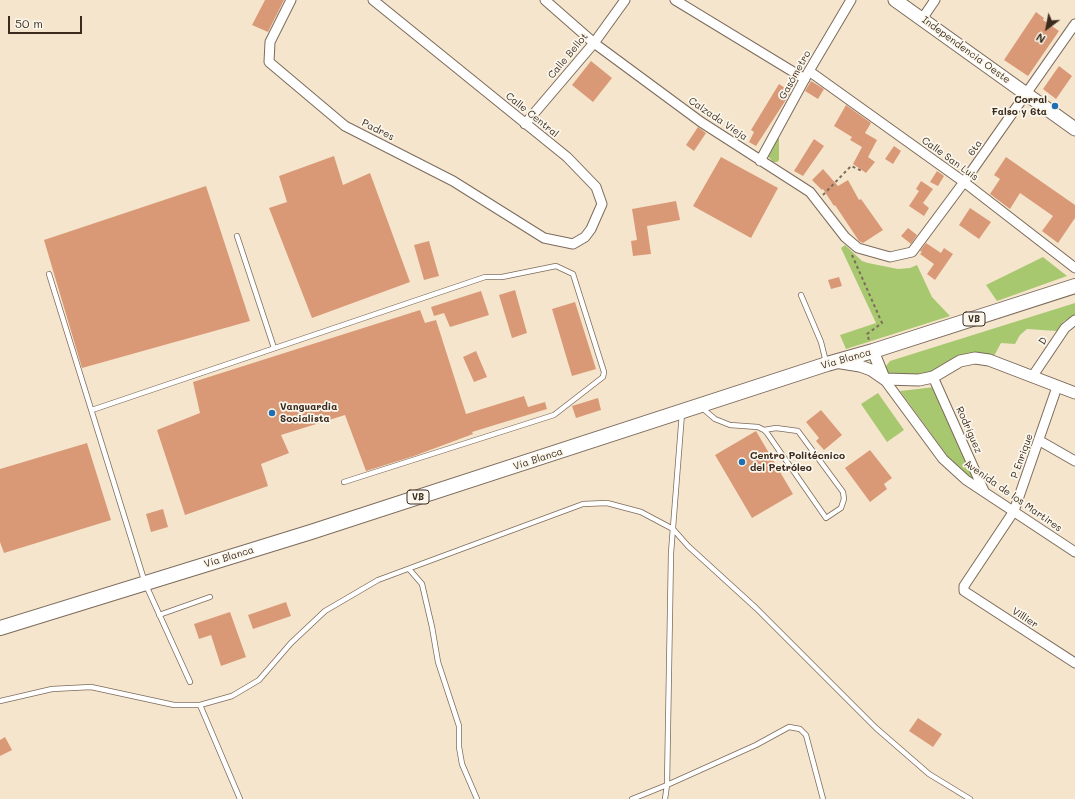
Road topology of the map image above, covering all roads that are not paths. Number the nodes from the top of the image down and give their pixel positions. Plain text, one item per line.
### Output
1 (291, 0) edge
2 (373, 0) edge
3 (545, 0) edge
4 (625, 0) edge
5 (675, 0) edge
6 (851, 0) edge
7 (895, 0) edge
8 (935, 0) edge
9 (922, 19) junction
10 (1075, 24) edge
11 (594, 43) junction
12 (807, 75) junction
13 (1026, 94) junction
14 (525, 124) junction
15 (1075, 129) edge
16 (760, 161) junction
17 (964, 182) junction
18 (237, 236) dead end
19 (544, 238) joint
20 (876, 254) joint
21 (1075, 268) edge
22 (49, 274) dead end
23 (1075, 286) edge
24 (801, 295) dead end
25 (1075, 320) edge
26 (274, 348) junction
27 (873, 351) junction
28 (830, 363) junction
29 (933, 377) junction
30 (1032, 377) junction
31 (884, 378) junction
32 (1057, 388) junction
33 (1075, 393) edge
34 (700, 406) junction
35 (92, 410) junction
36 (682, 412) junction
37 (764, 430) junction
38 (1040, 441) junction
39 (1075, 461) edge
40 (344, 482) dead end
41 (984, 492) junction
42 (1014, 511) junction
43 (673, 529) junction
44 (1075, 552) edge
45 (409, 569) junction
46 (145, 582) junction
47 (964, 591) joint
48 (210, 597) dead end
49 (159, 615) junction
50 (0, 628) edge
51 (1075, 652) edge
52 (1072, 662) edge
53 (190, 682) dead end
54 (0, 702) edge
55 (200, 705) junction
56 (668, 785) junction
57 (240, 799) edge
58 (477, 799) edge
59 (632, 799) edge
60 (665, 799) edge
61 (823, 799) edge
62 (970, 799) edge

1 - 19 street, Padres
2 - 14 street, Calle Central
3 - 11 street, Calzada Vieja
4 - 11 street, Calle Bellot
5 - 12 street, Calle San Luis
6 - 12 street, Gasómetro
7 - 9 main road, Independencia Oeste
8 - 9 street
9 - 13 main road, Independencia Oeste
10 - 13 street, 6ta
11 - 14 street, Calle Bellot
11 - 16 street, Calzada Vieja
12 - 16 street, Gasómetro
12 - 17 street, Calle San Luis
13 - 15 main road, Independencia Oeste
13 - 17 street, 6ta
14 - 19 street, Calle Central
16 - 20 street, Calzada Vieja
17 - 20 street, 6ta
17 - 21 street, Calle San Luis
18 - 26 lane
22 - 35 lane
23 - 27 main road, Vía Blanca / VB
24 - 28 lane
25 - 30 street, D
26 - 35 lane
26 - 40 lane
27 - 28 main road, Vía Blanca / VB
27 - 31 street
28 - 31 street
28 - 34 main road, Vía Blanca / VB
29 - 30 street
29 - 31 street
29 - 41 street, Rodríguez
30 - 32 street
31 - 41 street, Avenida de los Martires
32 - 33 street
32 - 38 street, P Enrique
34 - 36 main road, Vía Blanca / VB
34 - 37 lane
35 - 46 lane
36 - 43 lane
36 - 46 main road, Vía Blanca / VB
37 - 37 lane
38 - 39 street
38 - 42 street, P Enrique
41 - 42 street, Avenida de los Martires
42 - 44 street, Avenida de los Martires
42 - 47 street, P Enrique
43 - 45 lane
43 - 56 lane
43 - 62 lane
45 - 55 lane
45 - 58 lane
46 - 49 lane
46 - 50 main road, Vía Blanca / VB
47 - 52 street, Villier
48 - 49 lane
49 - 53 lane
51 - 52 street
54 - 55 lane
55 - 57 lane
56 - 59 lane
56 - 60 lane
56 - 61 lane

